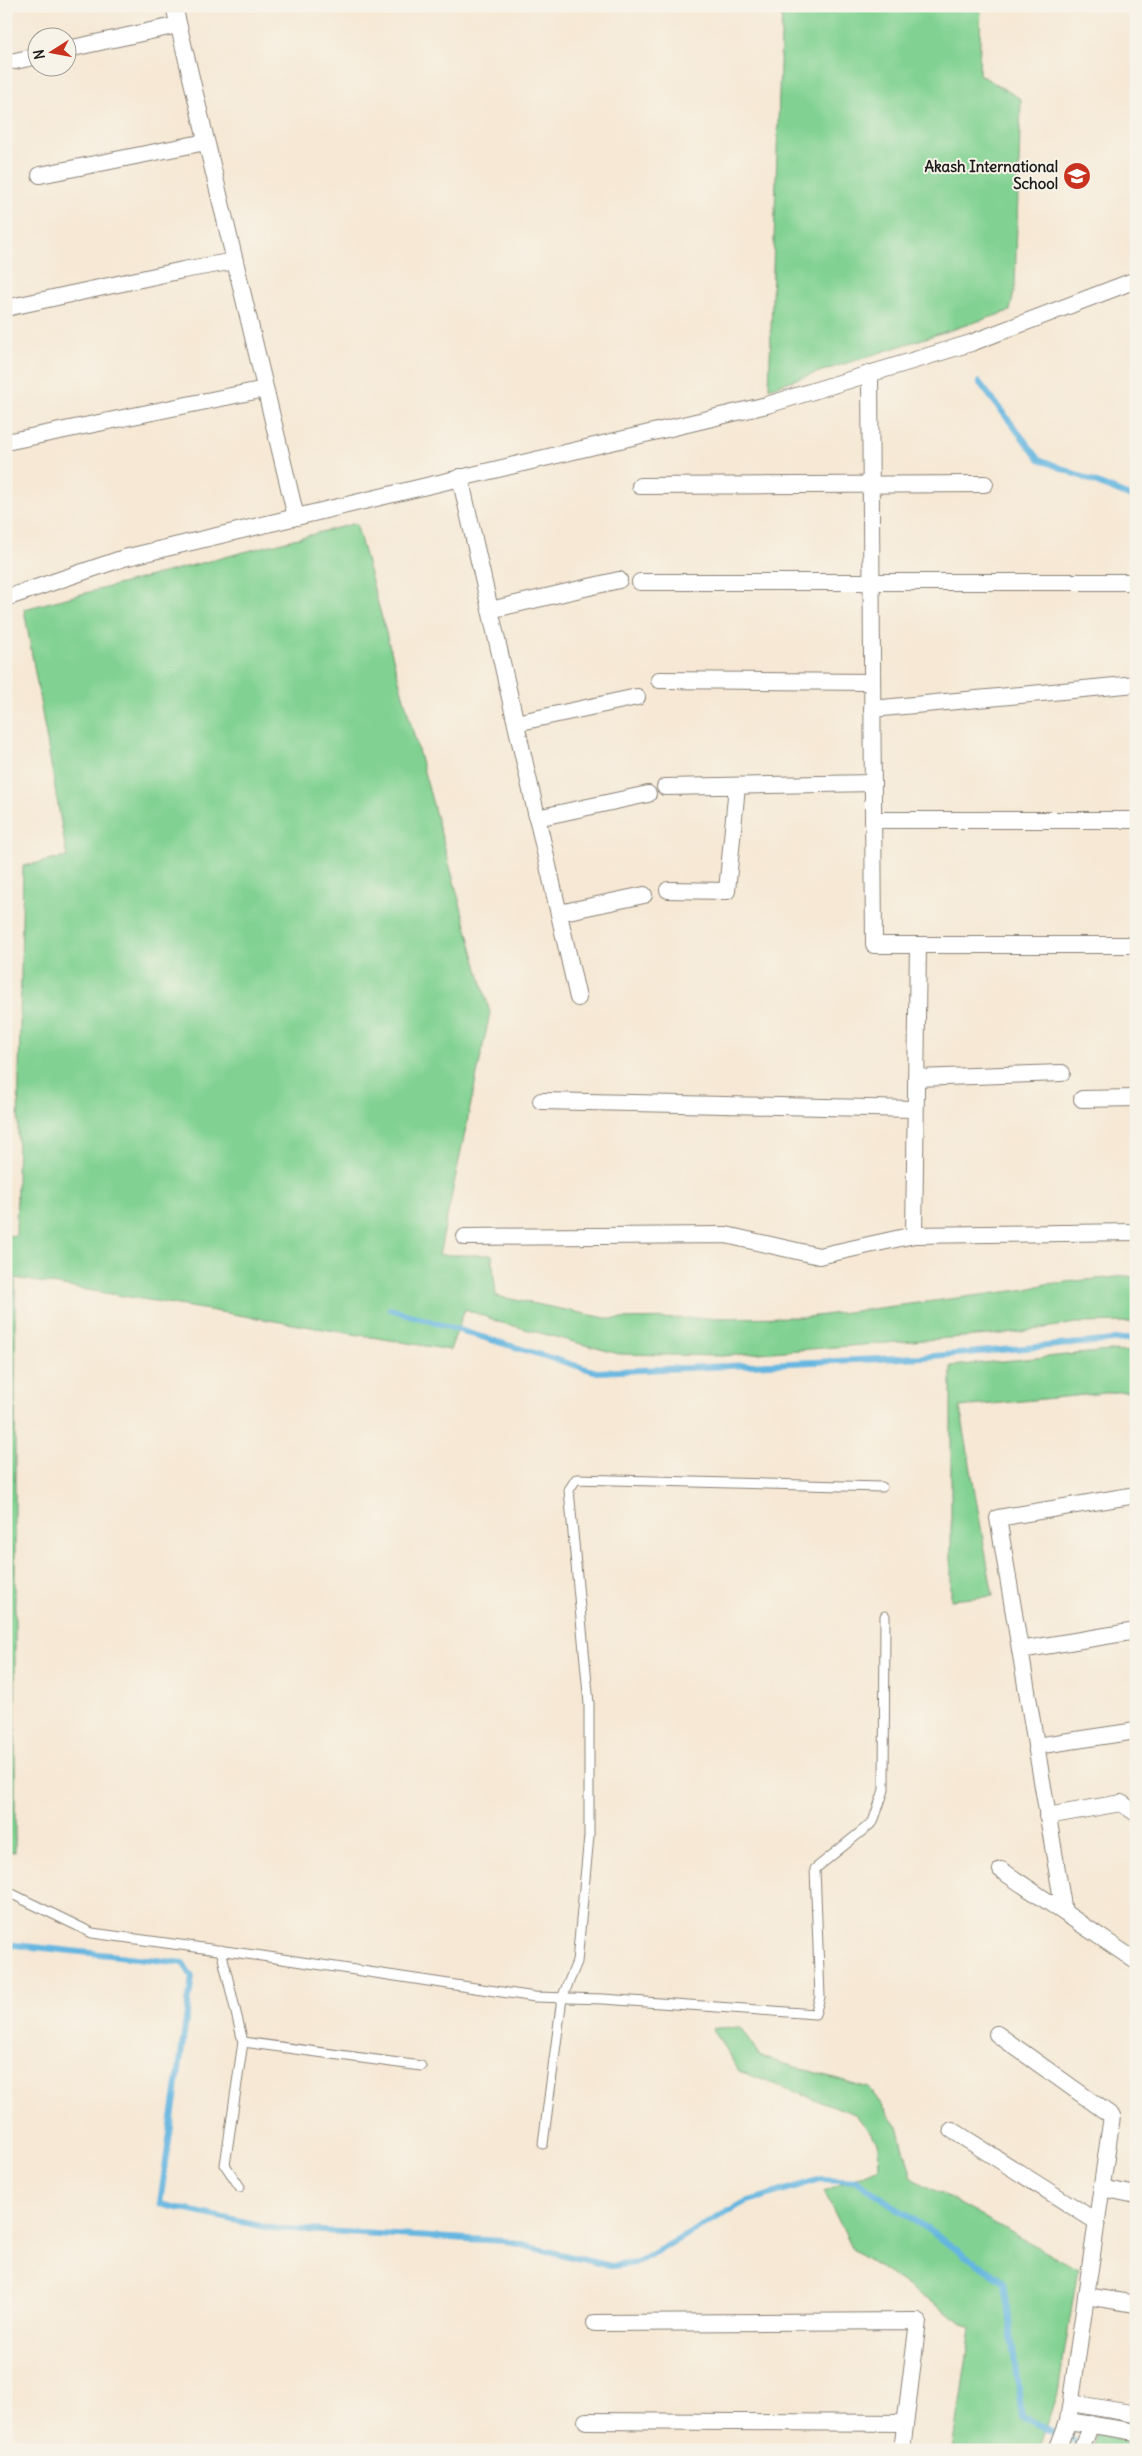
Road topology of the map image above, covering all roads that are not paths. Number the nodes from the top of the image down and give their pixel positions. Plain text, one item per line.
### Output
1 (174, 6) edge
2 (178, 25) junction
3 (78, 47) edge
4 (28, 58) edge
5 (15, 61) dead end
6 (206, 142) junction
7 (40, 175) dead end
8 (235, 261) junction
9 (1136, 280) edge
10 (6, 308) edge
11 (870, 374) junction
12 (265, 389) junction
13 (6, 442) edge
14 (460, 477) junction
15 (985, 484) dead end
16 (640, 486) dead end
17 (871, 486) junction
18 (296, 517) junction
19 (619, 580) dead end
20 (640, 582) dead end
21 (1136, 582) edge
22 (871, 583) junction
23 (6, 598) edge
24 (490, 610) junction
25 (659, 680) dead end
26 (872, 682) junction
27 (1136, 684) edge
28 (637, 697) dead end
29 (872, 709) junction
30 (516, 723) junction
31 (872, 783) junction
32 (737, 786) junction
33 (664, 787) dead end
34 (648, 794) dead end
35 (537, 818) junction
36 (873, 820) junction
37 (1136, 820) edge
38 (668, 890) dead end
39 (644, 895) dead end
40 (559, 913) junction
41 (918, 945) junction
42 (1136, 945) edge
43 (578, 998) dead end
44 (1062, 1073) dead end
45 (916, 1078) junction
46 (1136, 1098) edge
47 (1082, 1099) dead end
48 (541, 1102) dead end
49 (916, 1109) junction
50 (1136, 1232) edge
51 (914, 1235) junction
52 (465, 1237) dead end
53 (882, 1487) dead end
54 (1136, 1495) edge
55 (885, 1616) dead end
56 (1136, 1631) edge
57 (1020, 1650) junction
58 (1136, 1730) edge
59 (1036, 1746) junction
60 (1136, 1813) edge
61 (1047, 1816) junction
62 (1001, 1870) dead end
63 (6, 1893) edge
64 (1064, 1912) junction
65 (221, 1950) junction
66 (1136, 1961) edge
67 (562, 1998) junction
68 (997, 2034) dead end
69 (243, 2042) junction
70 (421, 2066) dead end
71 (952, 2130) dead end
72 (543, 2144) dead end
73 (240, 2187) dead end
74 (1102, 2188) junction
75 (1136, 2195) edge
76 (1096, 2222) junction
77 (1086, 2296) junction
78 (1136, 2304) edge
79 (595, 2323) dead end
80 (1071, 2402) junction
81 (1136, 2414) edge
82 (586, 2421) dead end
83 (1068, 2421) junction
84 (905, 2423) junction
85 (1090, 2424) junction
86 (1136, 2432) edge
87 (902, 2450) edge
88 (1057, 2450) edge
89 (1081, 2450) edge

1 - 2 street
2 - 3 street
2 - 6 street
4 - 5 street
6 - 7 street
6 - 8 street
8 - 10 street
8 - 12 street
9 - 11 street
11 - 14 street
11 - 17 street
12 - 13 street
12 - 18 street
14 - 18 street
14 - 24 street
15 - 17 street
16 - 17 street
17 - 22 street
18 - 23 street
19 - 24 street
20 - 22 street
21 - 22 street
22 - 26 street
24 - 30 street
25 - 26 street
26 - 29 street
27 - 29 street
28 - 30 street
29 - 31 street
30 - 35 street
31 - 32 street
31 - 36 street
32 - 33 street
32 - 38 street
34 - 35 street
35 - 40 street
36 - 37 street
36 - 41 street
39 - 40 street
40 - 43 street
41 - 42 street
41 - 45 street
44 - 45 street
45 - 49 street
46 - 47 street
48 - 49 street
49 - 51 street
50 - 51 street
51 - 52 street
53 - 67 lane
54 - 57 street
55 - 67 lane
56 - 57 street
57 - 59 street
58 - 59 street
59 - 61 street
60 - 61 street
61 - 64 street
62 - 64 street
63 - 65 lane
64 - 66 street
65 - 67 lane
65 - 69 lane
67 - 72 lane
68 - 74 street
69 - 70 lane
69 - 73 lane
71 - 76 street
74 - 75 street
74 - 76 street
76 - 77 street
77 - 78 street
77 - 80 street
79 - 84 street
80 - 81 street
80 - 83 street
82 - 84 street
83 - 85 street
83 - 88 street
84 - 87 street
85 - 86 street
85 - 89 street

